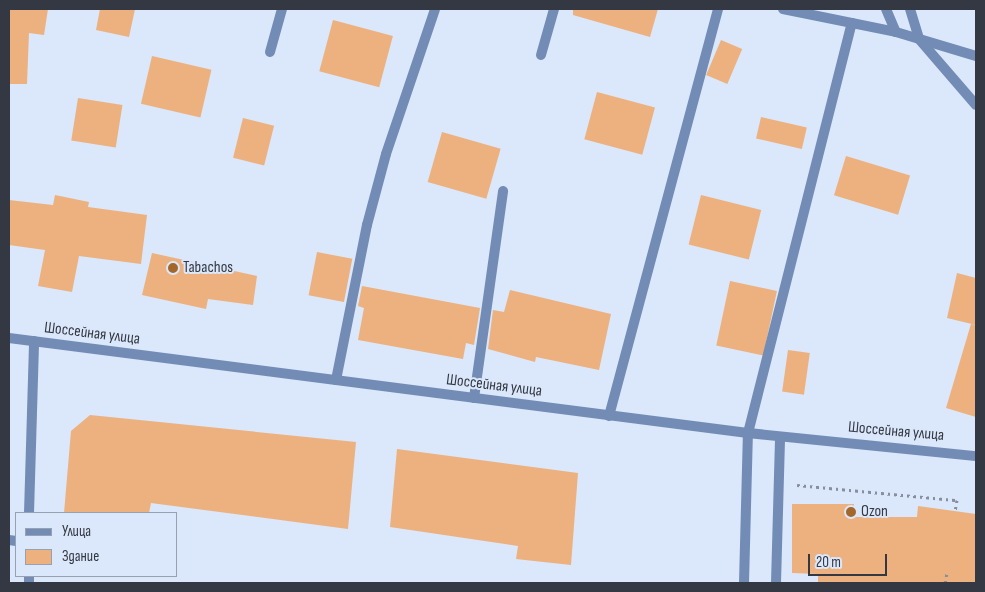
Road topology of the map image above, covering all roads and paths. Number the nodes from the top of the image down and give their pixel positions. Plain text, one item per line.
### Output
1 (282, 9) edge
2 (435, 9) edge
3 (554, 9) edge
4 (718, 9) edge
5 (782, 9) edge
6 (886, 9) edge
7 (910, 9) edge
8 (852, 23) junction
9 (896, 32) junction
10 (919, 39) junction
11 (270, 52) dead end
12 (541, 55) dead end
13 (976, 56) edge
14 (976, 105) edge
15 (503, 191) dead end
16 (9, 338) edge
17 (34, 341) junction
18 (336, 380) junction
19 (474, 398) junction
20 (609, 416) junction
21 (748, 433) junction
22 (780, 437) junction
23 (976, 456) edge
24 (779, 484) junction
25 (955, 511) dead end
26 (29, 512) edge
27 (947, 573) dead end
28 (744, 583) edge
29 (776, 583) edge
30 (946, 583) edge

1 - 11 street
2 - 18 street
3 - 12 street
4 - 20 street
5 - 8 street
6 - 9 street
7 - 10 street
8 - 9 street
8 - 21 street
9 - 10 street
10 - 13 street
10 - 14 street
15 - 19 street
16 - 17 street, Шоссейная улица
17 - 18 street, Шоссейная улица
17 - 26 street
18 - 19 street, Шоссейная улица
19 - 20 street, Шоссейная улица
20 - 21 street, Шоссейная улица
21 - 22 street, Шоссейная улица
21 - 28 street
22 - 23 street, Шоссейная улица
22 - 24 street
24 - 25 path
24 - 29 street
27 - 30 path

